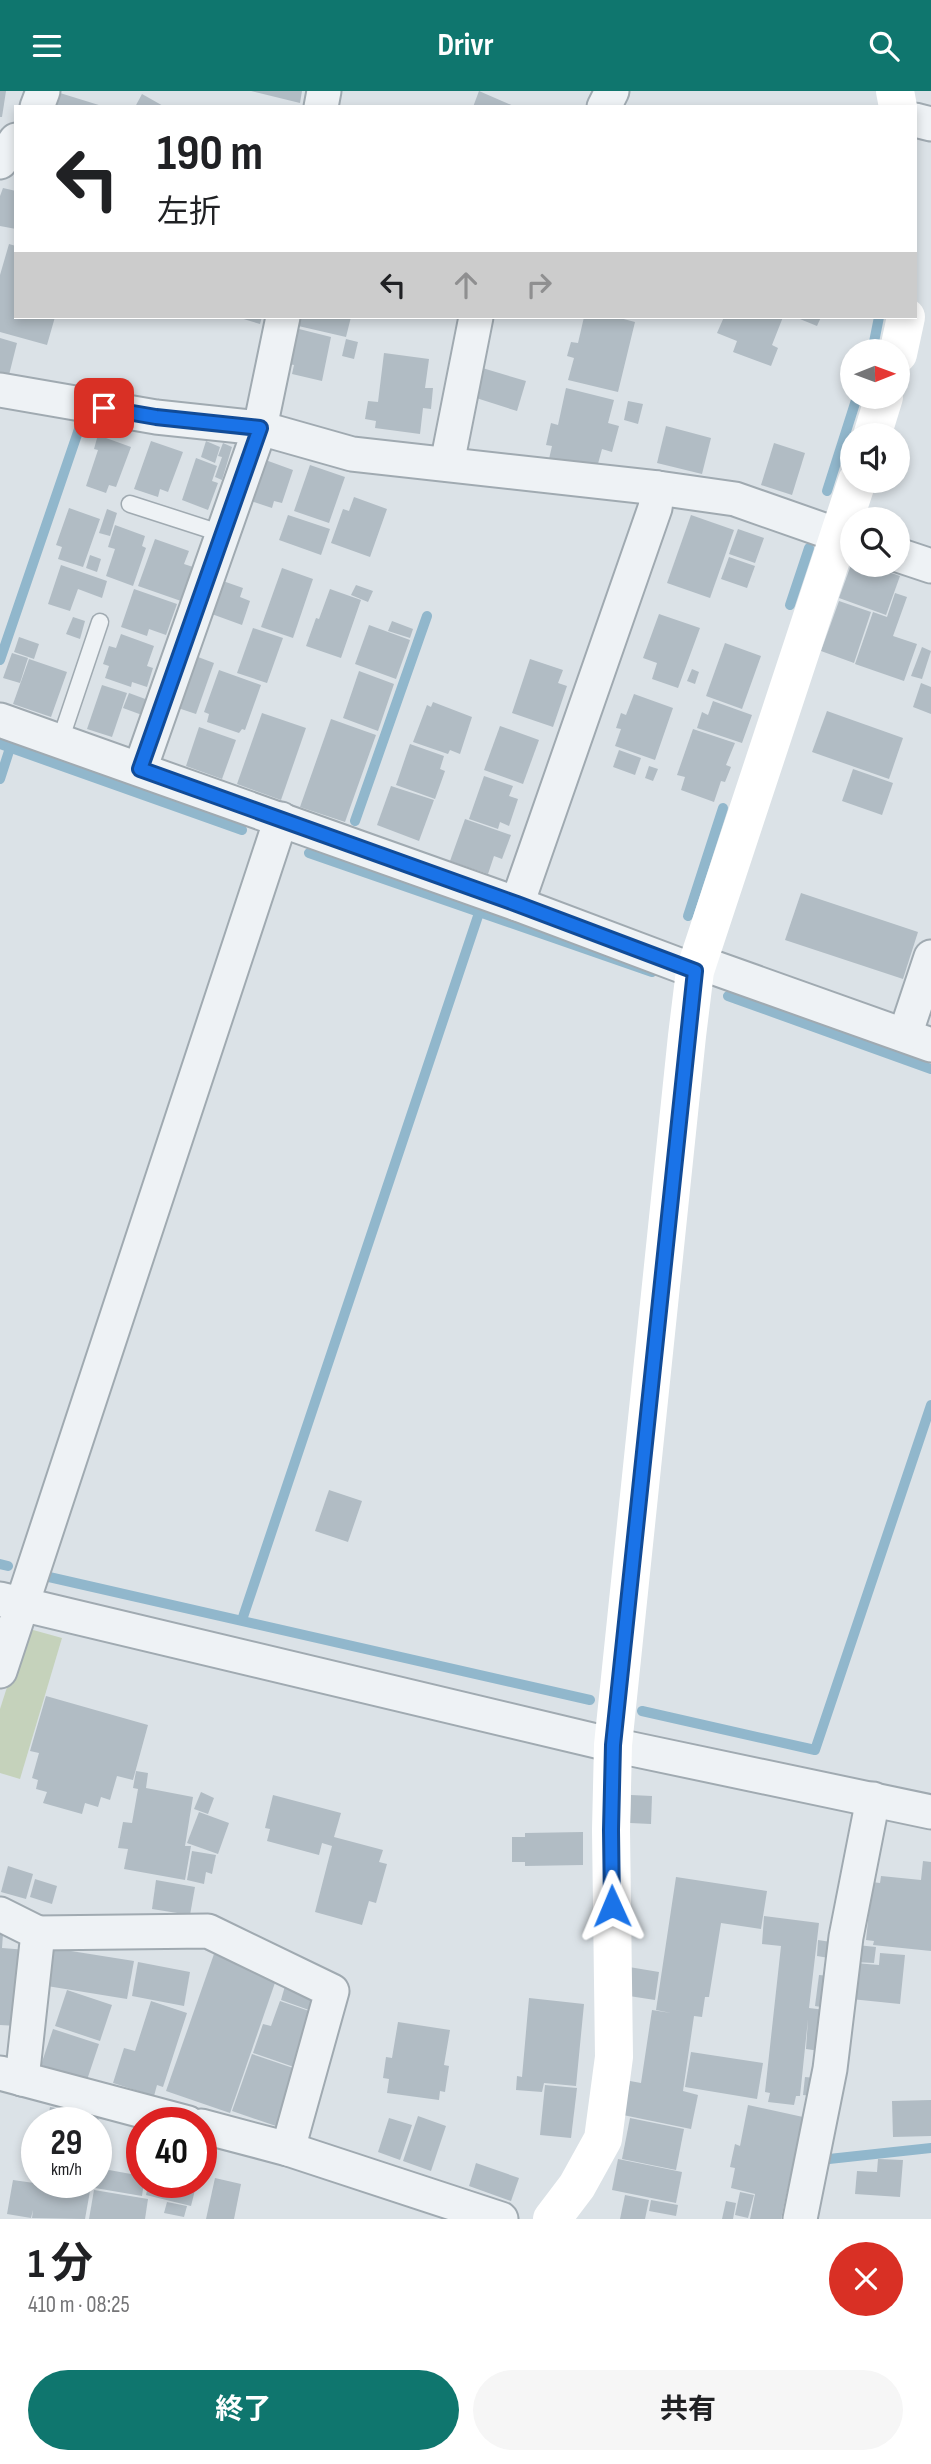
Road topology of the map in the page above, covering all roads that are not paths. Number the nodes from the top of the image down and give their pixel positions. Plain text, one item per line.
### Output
1 (14, 143) edge
2 (0, 162) edge
3 (283, 319) edge
4 (476, 319) edge
5 (906, 319) edge
6 (901, 339) edge
7 (0, 390) edge
8 (260, 428) junction
9 (447, 464) junction
10 (658, 488) junction
11 (130, 504) dead end
12 (223, 534) junction
13 (840, 536) edge
14 (840, 555) edge
15 (910, 559) edge
16 (931, 566) edge
17 (100, 622) dead end
18 (0, 720) edge
19 (60, 741) junction
20 (140, 769) junction
21 (281, 820) junction
22 (517, 904) junction
23 (931, 957) edge
24 (697, 967) junction
25 (918, 1040) edge
26 (11, 1602) edge
27 (0, 1671) edge
28 (613, 1745) junction
29 (873, 1799) junction
30 (931, 1812) edge
31 (0, 1914) edge
32 (38, 1933) junction
33 (11, 2076) edge
34 (128, 2107) edge
35 (217, 2130) edge
36 (288, 2149) junction
37 (501, 2219) edge
38 (552, 2219) edge
39 (800, 2219) edge

1 - 2 street
3 - 8 street
4 - 9 street
5 - 6 street
7 - 8 street
8 - 9 street
8 - 12 street
9 - 10 street
10 - 13 street
10 - 22 street
11 - 12 lane
12 - 20 street
14 - 24 street
15 - 16 street
17 - 19 lane
18 - 19 street
19 - 20 street
20 - 21 street
21 - 22 street
21 - 26 street
22 - 24 street
23 - 25 street
24 - 25 street
24 - 28 street
26 - 27 street
26 - 28 street
28 - 29 street
28 - 38 street
29 - 30 street
29 - 39 street
31 - 32 street
32 - 33 street
32 - 36 street
33 - 34 street
35 - 36 street
36 - 37 street

